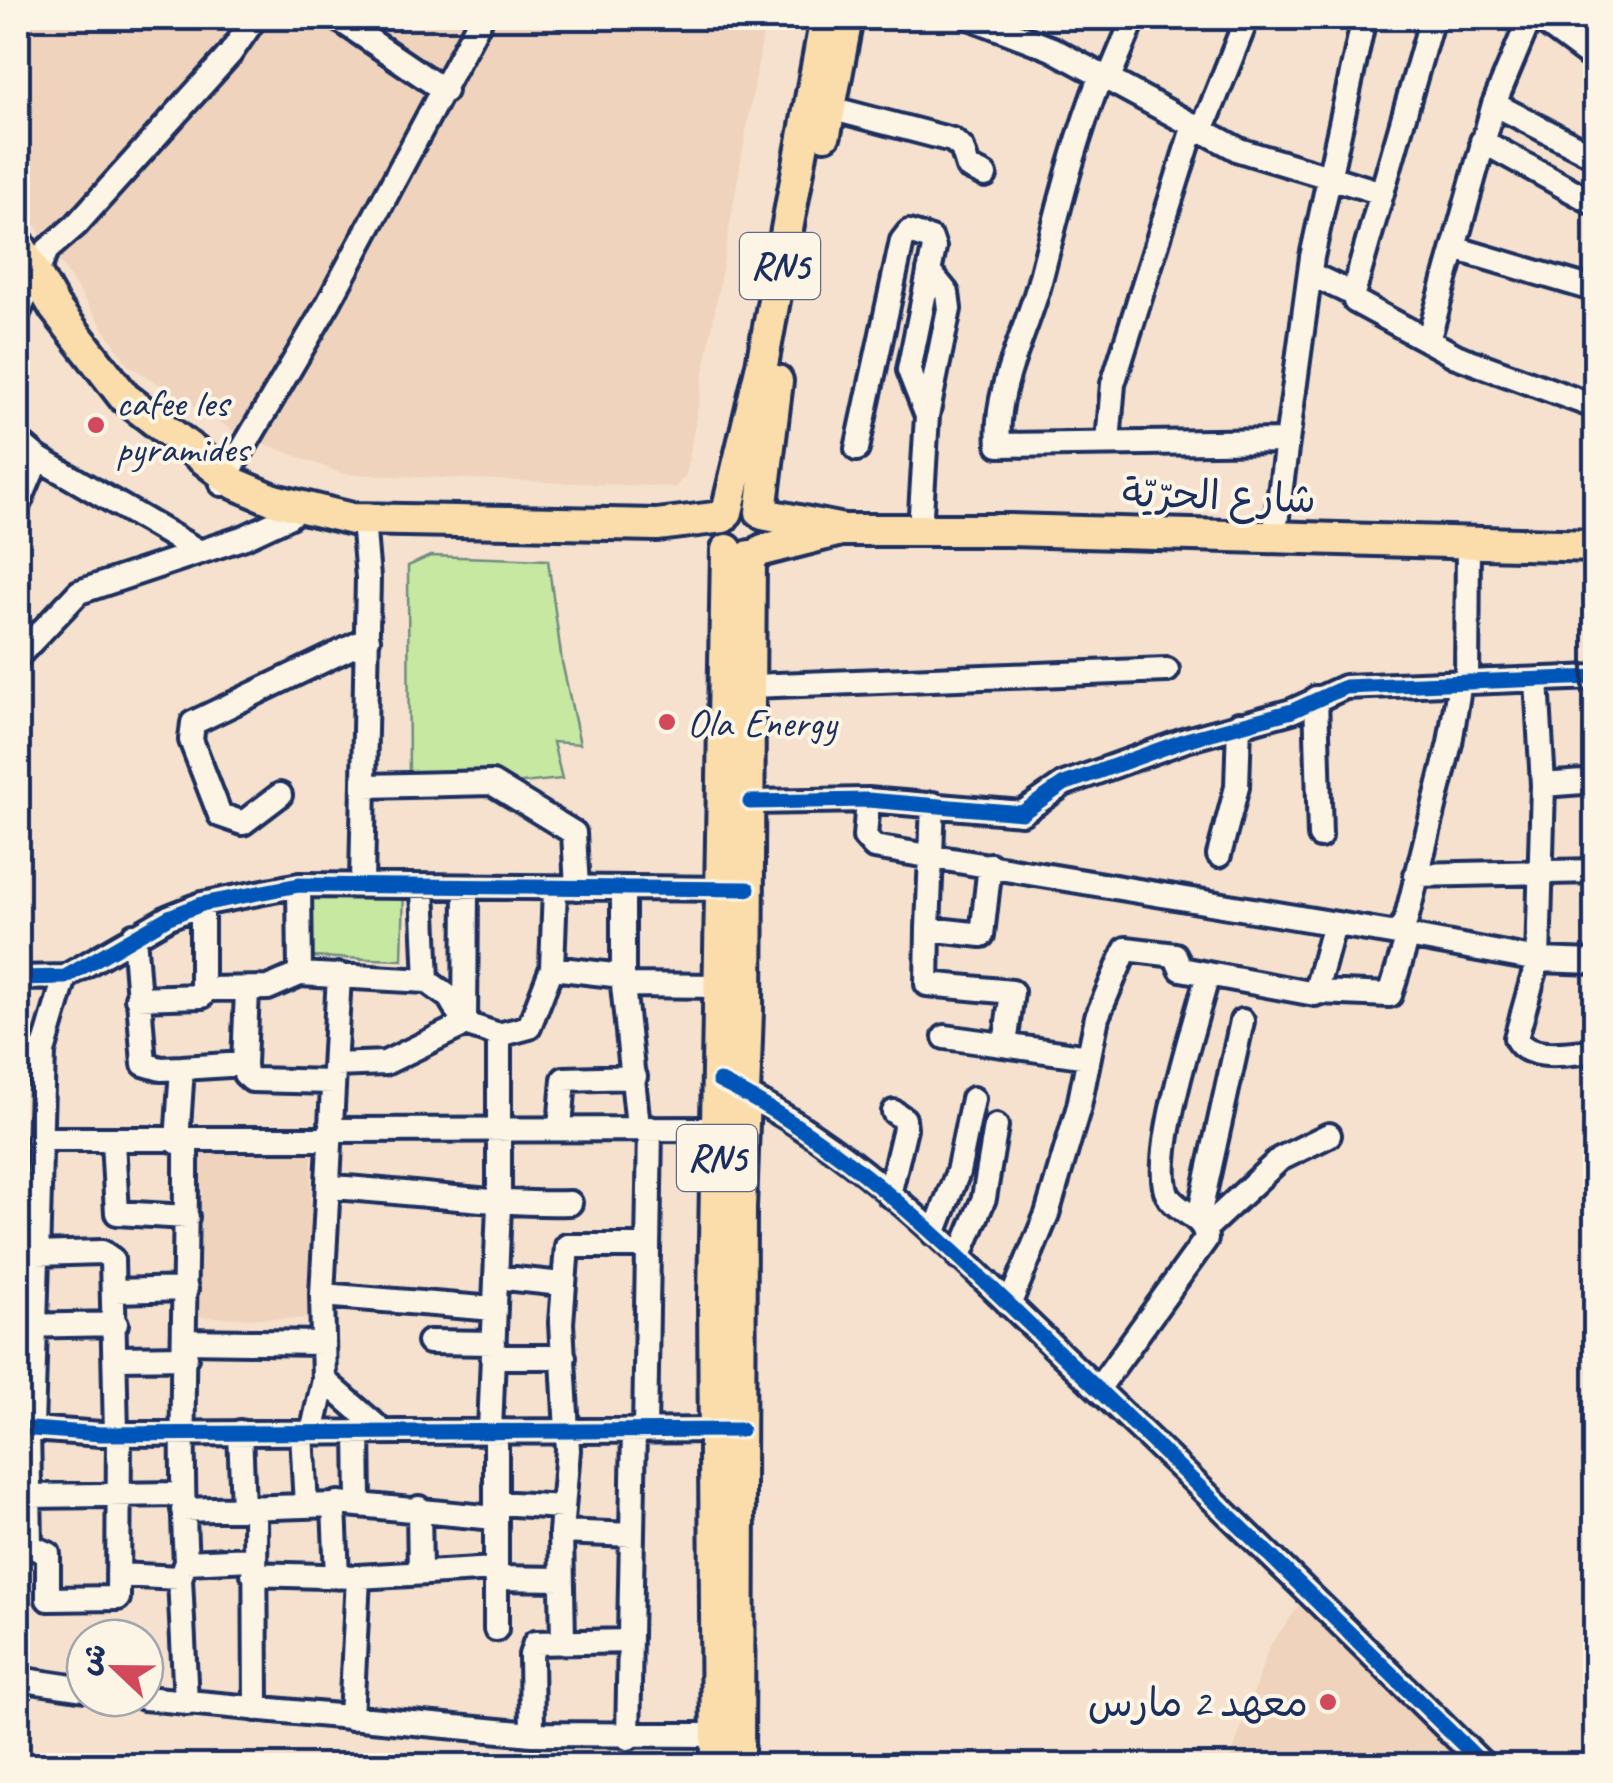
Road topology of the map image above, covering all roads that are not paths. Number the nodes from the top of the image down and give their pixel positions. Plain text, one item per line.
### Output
1 (255, 18) edge
2 (337, 18) edge
3 (481, 18) edge
4 (826, 18) edge
5 (847, 18) edge
6 (972, 18) edge
7 (1134, 18) edge
8 (1247, 18) edge
9 (1364, 18) edge
10 (1432, 18) edge
11 (1530, 18) edge
12 (1538, 18) edge
13 (1596, 61) edge
14 (1105, 78) junction
15 (445, 90) junction
16 (1494, 104) junction
17 (830, 108) junction
18 (1197, 130) junction
19 (1482, 141) junction
20 (1586, 152) dead end
21 (1330, 174) junction
22 (985, 175) dead end
23 (1382, 193) junction
24 (1596, 204) edge
25 (18, 243) edge
26 (1454, 248) junction
27 (1310, 274) junction
28 (26, 288) edge
29 (1596, 290) edge
30 (1353, 294) junction
31 (1428, 341) junction
32 (1596, 407) edge
33 (18, 441) edge
34 (1287, 441) junction
35 (1108, 442) junction
36 (857, 449) dead end
37 (38, 458) junction
38 (224, 480) junction
39 (18, 505) edge
40 (762, 513) junction
41 (290, 516) junction
42 (364, 525) junction
43 (840, 530) junction
44 (920, 530) junction
45 (736, 538) junction
46 (1274, 538) junction
47 (1468, 542) junction
48 (1596, 546) edge
49 (200, 552) junction
50 (28, 629) edge
51 (368, 639) junction
52 (18, 656) edge
53 (1167, 670) dead end
54 (1596, 678) edge
55 (1537, 680) junction
56 (1463, 682) junction
57 (750, 686) junction
58 (1316, 698) junction
59 (1239, 724) junction
60 (1596, 781) edge
61 (1542, 784) junction
62 (366, 786) junction
63 (280, 795) dead end
64 (868, 800) junction
65 (750, 802) junction
66 (934, 804) junction
67 (1320, 836) dead end
68 (1219, 855) dead end
69 (931, 856) junction
70 (990, 865) junction
71 (1596, 871) edge
72 (1537, 874) junction
73 (1416, 875) junction
74 (362, 884) junction
75 (299, 885) junction
76 (424, 888) junction
77 (466, 888) junction
78 (566, 889) junction
79 (736, 889) junction
80 (624, 890) junction
81 (202, 904) junction
82 (1334, 924) junction
83 (928, 929) junction
84 (134, 935) junction
85 (1402, 935) junction
86 (1538, 960) junction
87 (1596, 962) edge
88 (552, 968) junction
89 (300, 974) junction
90 (1208, 974) junction
91 (340, 975) junction
92 (65, 977) junction
93 (18, 978) edge
94 (622, 980) junction
95 (427, 981) junction
96 (722, 986) junction
97 (205, 989) junction
98 (247, 990) junction
99 (1318, 992) junction
100 (138, 998) junction
101 (1242, 1021) dead end
102 (465, 1024) junction
103 (498, 1035) junction
104 (946, 1037) dead end
105 (1005, 1045) junction
106 (1596, 1051) edge
107 (44, 1052) junction
108 (18, 1054) edge
109 (1090, 1057) junction
110 (244, 1064) junction
111 (182, 1068) junction
112 (334, 1074) junction
113 (634, 1078) junction
114 (732, 1087) junction
115 (972, 1099) dead end
116 (894, 1112) dead end
117 (996, 1126) dead end
118 (560, 1127) junction
119 (644, 1127) junction
120 (730, 1128) junction
121 (499, 1132) junction
122 (331, 1134) junction
123 (32, 1135) edge
124 (1329, 1135) dead end
125 (113, 1140) junction
126 (182, 1142) junction
127 (328, 1187) junction
128 (27, 1188) edge
129 (889, 1194) junction
130 (570, 1203) dead end
131 (499, 1205) junction
132 (186, 1217) junction
133 (1201, 1224) junction
134 (934, 1234) junction
135 (647, 1246) junction
136 (30, 1250) edge
137 (959, 1258) junction
138 (496, 1276) junction
139 (562, 1284) junction
140 (186, 1289) junction
141 (115, 1291) junction
142 (322, 1295) junction
143 (1009, 1305) junction
144 (495, 1309) junction
145 (116, 1324) junction
146 (26, 1326) edge
147 (428, 1342) dead end
148 (321, 1343) junction
149 (185, 1349) junction
150 (494, 1350) junction
151 (564, 1357) junction
152 (117, 1358) junction
153 (324, 1380) junction
154 (1098, 1390) junction
155 (25, 1392) edge
156 (26, 1428) edge
157 (728, 1430) junction
158 (369, 1431) junction
159 (493, 1431) junction
160 (566, 1431) junction
161 (640, 1431) junction
162 (182, 1432) junction
163 (240, 1432) junction
164 (307, 1433) junction
165 (117, 1434) junction
166 (24, 1494) edge
167 (118, 1494) junction
168 (182, 1502) junction
169 (360, 1502) junction
170 (334, 1505) junction
171 (306, 1506) junction
172 (562, 1507) junction
173 (249, 1508) junction
174 (419, 1508) junction
175 (496, 1511) junction
176 (561, 1532) junction
177 (632, 1535) junction
178 (24, 1547) edge
179 (252, 1566) junction
180 (183, 1570) junction
181 (420, 1572) junction
182 (495, 1574) junction
183 (118, 1575) junction
184 (347, 1577) junction
185 (561, 1579) junction
186 (496, 1629) dead end
187 (563, 1642) junction
188 (630, 1642) junction
189 (18, 1679) edge
190 (65, 1686) edge
191 (165, 1700) edge
192 (186, 1703) junction
193 (256, 1709) junction
194 (351, 1718) junction
195 (532, 1734) junction
196 (628, 1738) junction
197 (717, 1750) edge
198 (738, 1766) edge
199 (1485, 1766) edge

1 - 28 street
2 - 15 street
3 - 15 street
4 - 45 main road, RN5
5 - 17 main road, RN5
6 - 14 street
7 - 14 street
8 - 18 street
9 - 21 street
10 - 23 street
11 - 16 street
12 - 13 street
14 - 18 street
14 - 35 street
15 - 38 street
16 - 19 street
16 - 20 street
17 - 22 street
17 - 40 main road, RN5
18 - 21 street
18 - 35 street
19 - 24 street
19 - 26 street
21 - 23 street
21 - 27 street
23 - 30 street
25 - 28 main road
26 - 29 street
26 - 31 street
27 - 30 street
27 - 34 street
28 - 38 main road
30 - 31 street
31 - 32 street
33 - 37 street
34 - 35 street
34 - 46 street
36 - 44 street
37 - 39 street
37 - 49 street
38 - 41 main road
38 - 42 main road
40 - 43 main road, شارع الحرّيّة
40 - 45 main road
41 - 42 main road
41 - 49 street
42 - 45 main road, شارع الحرّيّة
42 - 51 street
43 - 44 main road, شارع الحرّيّة
43 - 45 main road, شارع الحرّيّة
44 - 46 main road, شارع الحرّيّة
45 - 57 main road, RN5
45 - 79 main road, RN5
46 - 47 main road, شارع الحرّيّة
47 - 48 main road, شارع الحرّيّة
47 - 56 street
49 - 50 street
50 - 52 street
51 - 62 street
51 - 63 street
53 - 57 street
54 - 55 street
55 - 56 street
55 - 61 street
56 - 58 street
56 - 73 street
57 - 65 main road, RN5
58 - 59 street
58 - 67 street
59 - 66 street
59 - 68 street
60 - 61 street
61 - 72 street
62 - 74 street
62 - 78 street
64 - 65 street
64 - 66 street
64 - 69 street
65 - 79 main road, RN5
66 - 69 street
69 - 70 street
69 - 83 street
70 - 82 street
70 - 83 street
71 - 72 street
72 - 73 street
72 - 86 street
73 - 85 street
74 - 75 street
74 - 76 street
75 - 81 street
75 - 89 street
76 - 77 street
76 - 95 street
77 - 78 street
77 - 102 street
78 - 80 street
78 - 88 street
79 - 80 street
79 - 96 main road, RN5
79 - 114 main road, RN5
80 - 94 street
81 - 84 street
81 - 97 street
82 - 85 street
82 - 99 street
83 - 105 street
84 - 92 street
84 - 100 street
85 - 86 street
85 - 99 street
86 - 87 street
86 - 106 street
88 - 94 street
88 - 103 street
89 - 91 street
89 - 98 street
90 - 99 street
90 - 109 street
90 - 133 street
91 - 95 street
91 - 112 street
92 - 93 street
92 - 107 street
94 - 96 street
94 - 113 street
95 - 102 street
96 - 114 main road, RN5
97 - 98 street
97 - 100 street
98 - 110 street
100 - 111 street
101 - 133 street
102 - 103 street
102 - 112 street
103 - 121 street
104 - 105 street
105 - 109 street
107 - 108 street
107 - 123 street
109 - 143 street
110 - 111 street
110 - 112 street
111 - 126 street
112 - 122 street
113 - 118 street
113 - 119 street
114 - 120 main road, RN5
114 - 129 street
115 - 134 street
116 - 129 street
117 - 137 street
118 - 119 street
118 - 121 street
119 - 120 street
119 - 135 street
120 - 157 main road, RN5
121 - 122 street
121 - 131 street
122 - 126 street
122 - 127 street
123 - 125 street
123 - 128 street
124 - 133 street
125 - 126 street
125 - 132 street
126 - 132 street
127 - 131 street
127 - 142 street
128 - 136 street
129 - 134 street
130 - 131 street
131 - 138 street
132 - 140 street
133 - 154 street
134 - 137 street
135 - 139 street
135 - 161 street
136 - 141 street
136 - 146 street
137 - 143 street
138 - 139 street
138 - 144 street
139 - 151 street
140 - 141 street
140 - 149 street
141 - 145 street
142 - 144 street
142 - 148 street
143 - 154 street
144 - 150 street
145 - 146 street
145 - 152 street
146 - 155 street
147 - 150 street
148 - 149 street
148 - 153 street
149 - 152 street
149 - 162 street
150 - 151 street
150 - 159 street
151 - 160 street
152 - 165 street
153 - 158 street
153 - 164 street
154 - 199 street
155 - 156 street
156 - 165 street
156 - 166 street
157 - 161 street
157 - 197 main road, RN5
157 - 198 main road, RN5
158 - 159 street
158 - 164 street
158 - 169 street
159 - 160 street
159 - 175 street
160 - 161 street
160 - 172 street
161 - 177 street
162 - 163 street
162 - 165 street
162 - 168 street
163 - 164 street
163 - 173 street
164 - 171 street
165 - 167 street
166 - 167 street
166 - 178 street
167 - 168 street
167 - 183 street
168 - 173 street
168 - 180 street
169 - 170 street
169 - 174 street
170 - 171 street
170 - 184 street
171 - 173 street
172 - 175 street
172 - 176 street
173 - 179 street
174 - 175 street
174 - 181 street
175 - 182 street
176 - 177 street
176 - 185 street
177 - 188 street
178 - 183 street
179 - 180 street
179 - 184 street
179 - 193 street
180 - 183 street
180 - 192 street
181 - 182 street
181 - 184 street
182 - 185 street
182 - 186 street
184 - 194 street
185 - 187 street
187 - 188 street
187 - 195 street
188 - 196 street
189 - 190 street
191 - 192 street
192 - 193 street
193 - 194 street
194 - 195 street
195 - 196 street
196 - 197 street

